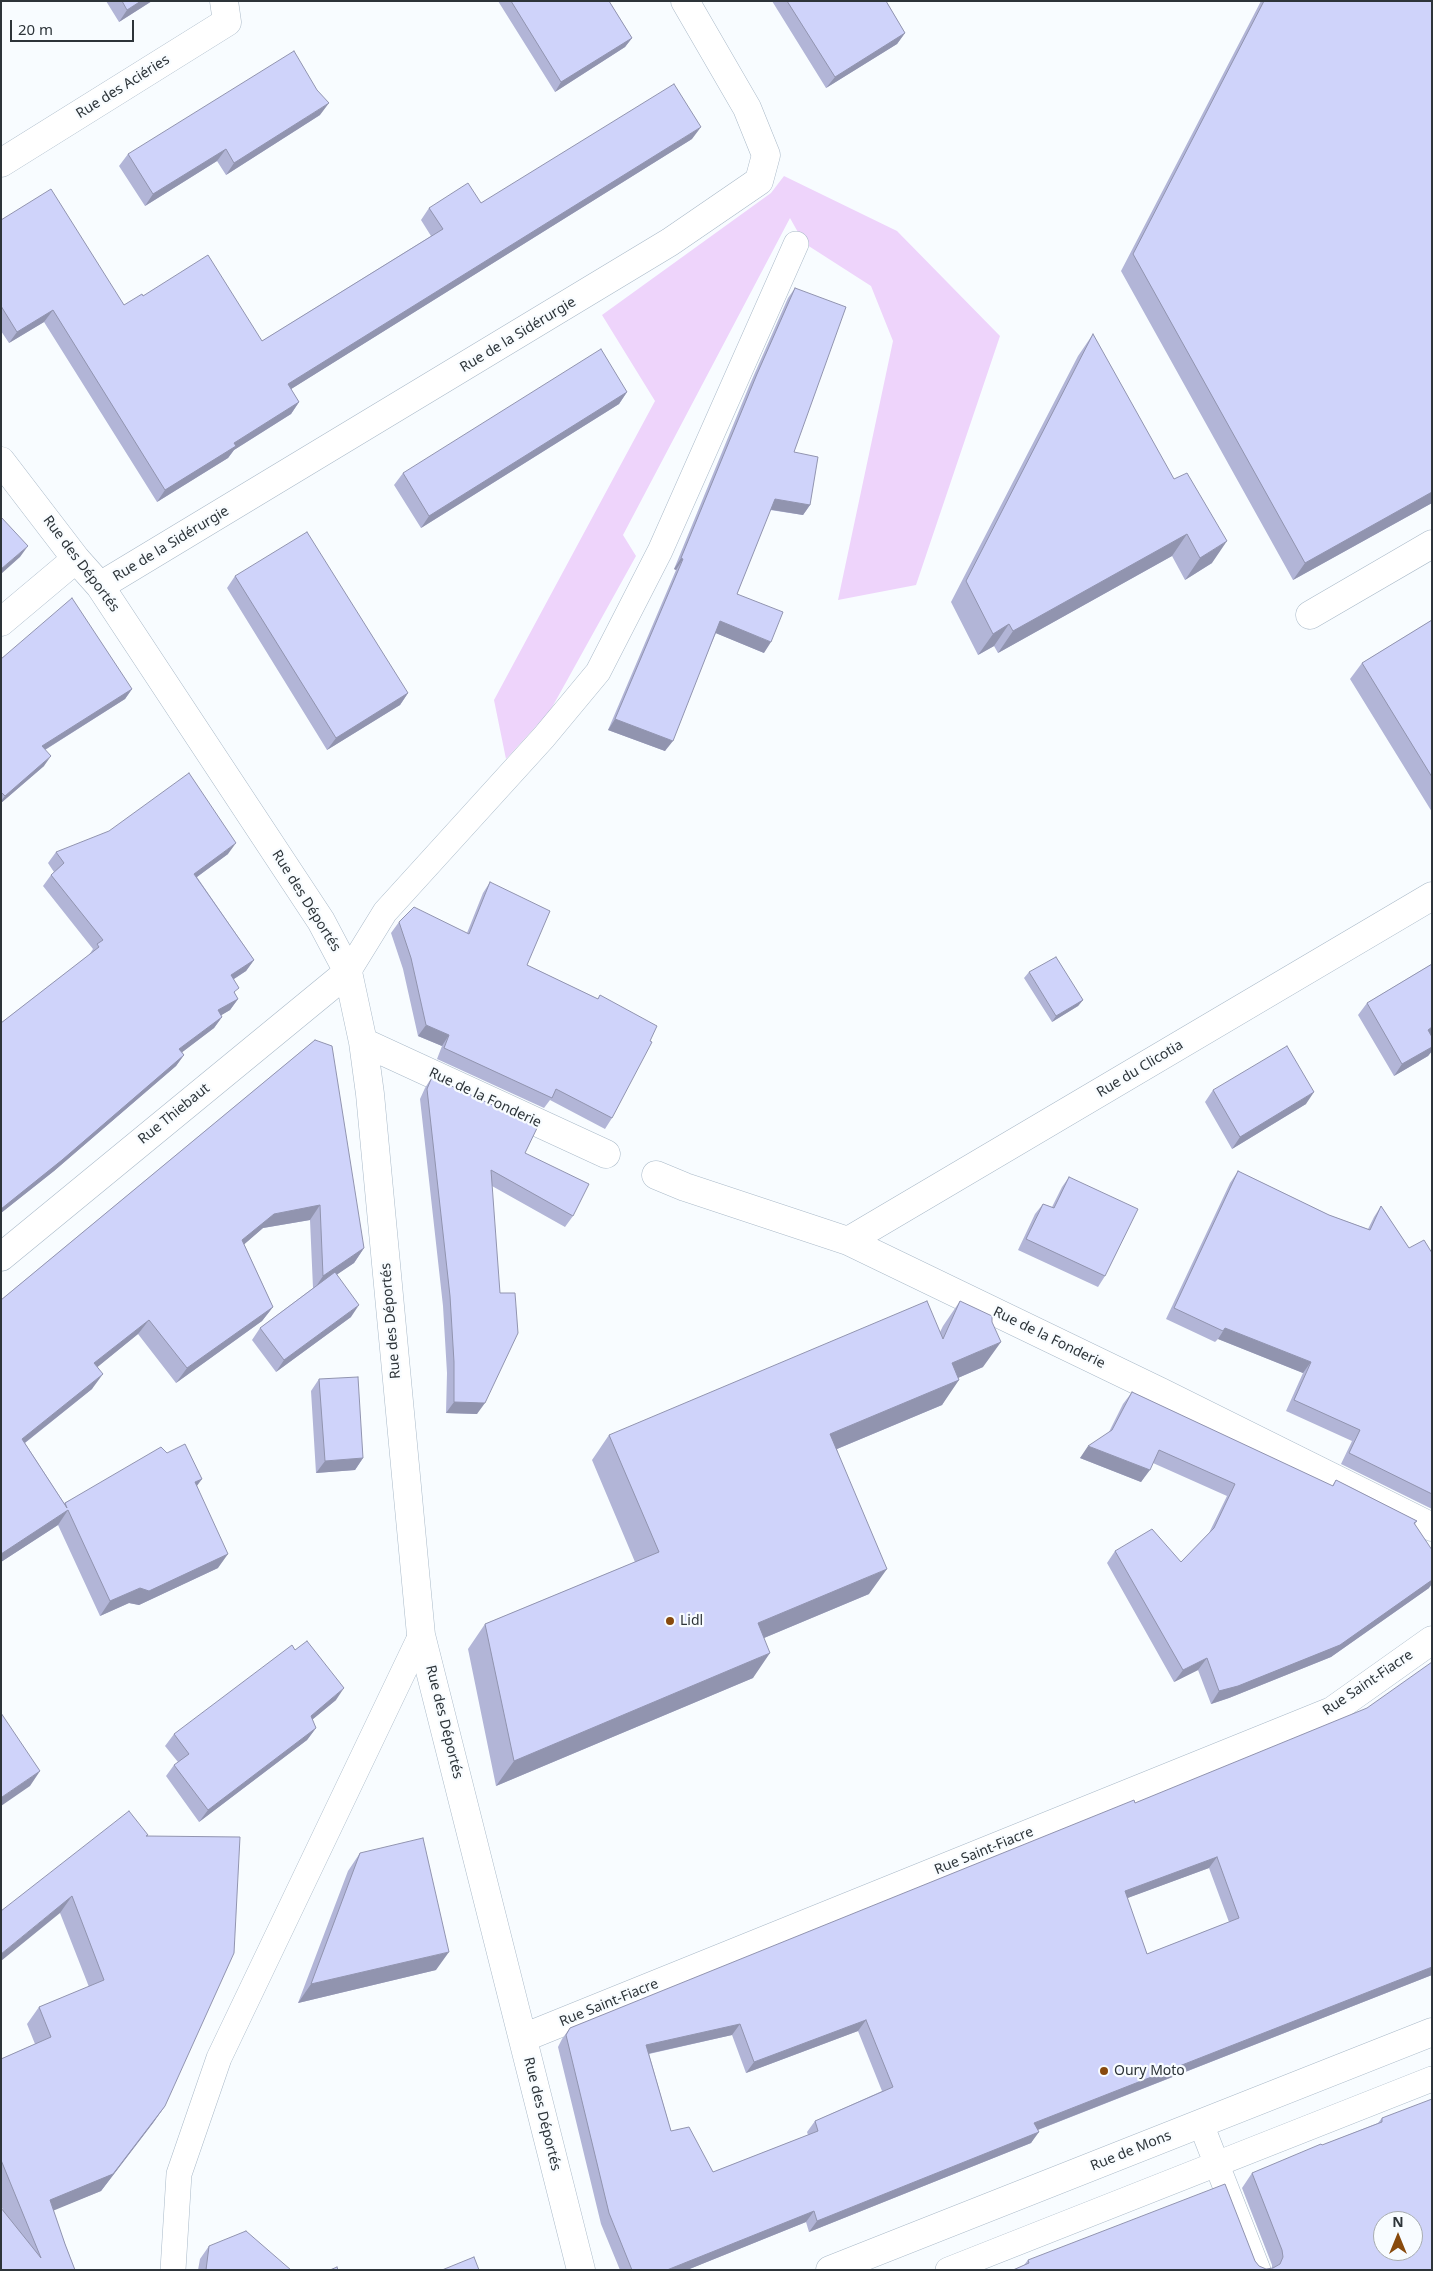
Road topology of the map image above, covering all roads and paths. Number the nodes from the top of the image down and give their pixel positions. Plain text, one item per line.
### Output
1 (224, 1) edge
2 (685, 1) edge
3 (1, 163) edge
4 (796, 244) dead end
5 (1, 462) edge
6 (1432, 544) edge
7 (76, 558) junction
8 (100, 586) junction
9 (1310, 615) dead end
10 (1, 622) edge
11 (1432, 896) edge
12 (348, 972) junction
13 (364, 1042) junction
14 (606, 1154) dead end
15 (656, 1175) dead end
16 (848, 1241) junction
17 (1, 1257) edge
18 (1432, 1527) edge
19 (422, 1635) junction
20 (1432, 1640) edge
21 (1432, 2032) edge
22 (523, 2038) junction
23 (1432, 2079) edge
24 (1201, 2124) junction
25 (1216, 2163) junction
26 (173, 2270) edge
27 (581, 2270) edge
28 (830, 2270) edge
29 (948, 2270) edge
30 (1258, 2270) edge

1 - 3 street, Rue des Aciéries
2 - 8 street, Rue de la Sidérurgie
4 - 12 lane
5 - 7 street, Rue des Déportés
6 - 9 street
7 - 8 street, Rue des Déportés
7 - 10 street
8 - 12 street, Rue des Déportés
11 - 16 street, Rue du Clicotia
12 - 13 street, Rue des Déportés
12 - 17 street, Rue Thiebaut
13 - 14 street, Rue de la Fonderie
13 - 19 street, Rue des Déportés
15 - 16 street, Rue de la Fonderie
16 - 18 street, Rue de la Fonderie
19 - 22 street, Rue des Déportés
19 - 26 lane
20 - 22 street, Rue Saint-Fiacre
21 - 24 street, Rue de Mons
22 - 27 street, Rue des Déportés
23 - 25 lane
24 - 25 lane
24 - 28 street, Rue de Mons
25 - 29 lane
25 - 30 lane

